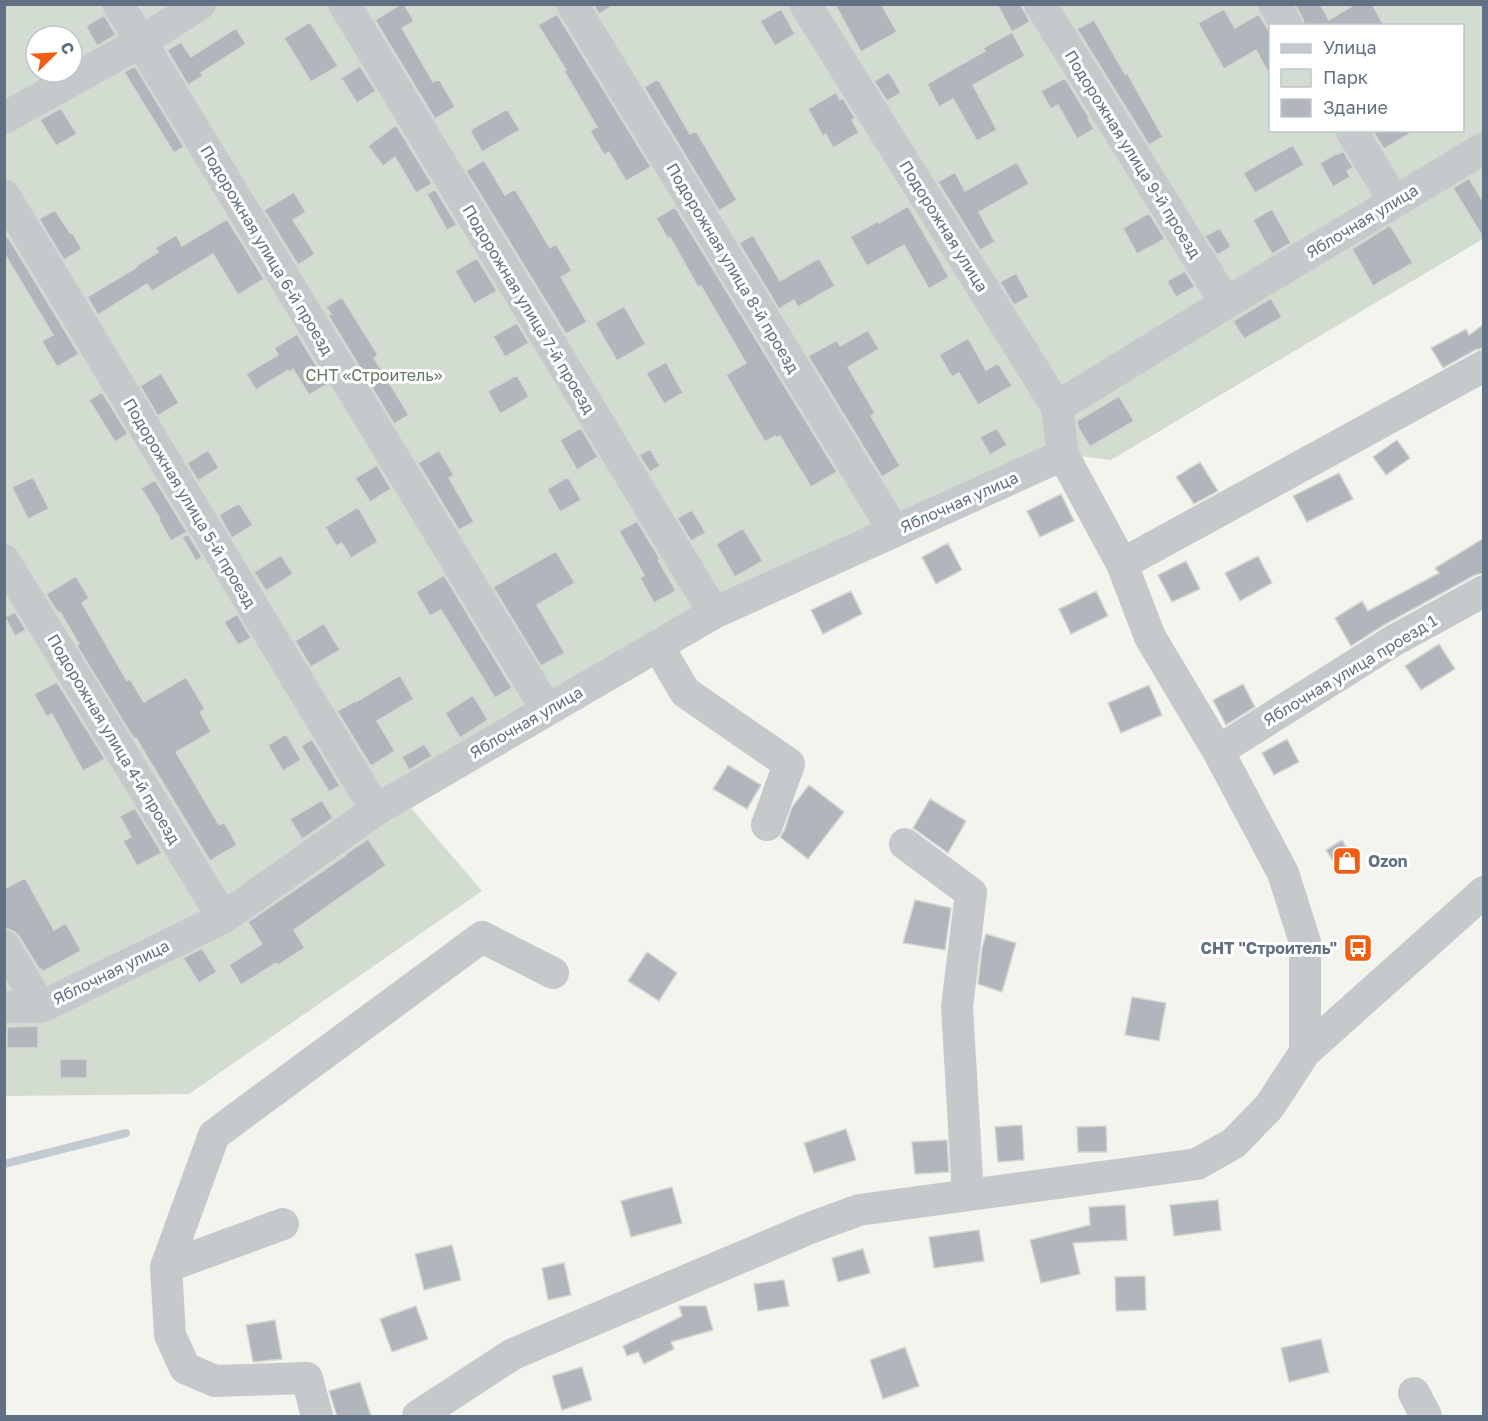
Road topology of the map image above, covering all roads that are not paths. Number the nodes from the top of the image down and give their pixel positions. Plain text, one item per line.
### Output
1 (118, 4) edge
2 (200, 4) edge
3 (344, 4) edge
4 (572, 4) edge
5 (805, 4) edge
6 (1040, 4) edge
7 (1274, 4) edge
8 (1286, 24) edge
9 (141, 42) junction
10 (4, 118) edge
11 (1352, 132) edge
12 (1484, 148) edge
13 (4, 195) edge
14 (1394, 201) junction
15 (1226, 303) junction
16 (1484, 366) edge
17 (1057, 407) junction
18 (1063, 455) junction
19 (894, 531) junction
20 (4, 560) edge
21 (1122, 564) junction
22 (1484, 591) edge
23 (714, 613) junction
24 (658, 646) junction
25 (547, 710) junction
26 (1218, 751) junction
27 (376, 810) junction
28 (767, 825) dead end
29 (905, 844) dead end
30 (1484, 892) edge
31 (223, 918) junction
32 (4, 946) edge
33 (553, 973) dead end
34 (4, 1007) edge
35 (41, 1007) junction
36 (1305, 1052) junction
37 (968, 1195) junction
38 (283, 1224) dead end
39 (166, 1267) junction
40 (317, 1416) edge
41 (418, 1416) edge

1 - 9 street, Подорожная улица 6-й проезд
2 - 9 street
3 - 23 street, Подорожная улица 7-й проезд
4 - 19 street, Подорожная улица 8-й проезд
5 - 17 street, Подорожная улица
6 - 15 street, Подорожная улица 9-й проезд
7 - 8 street
9 - 10 street
9 - 25 street, Подорожная улица 6-й проезд
11 - 14 street
12 - 14 street, Яблочная улица
13 - 27 street, Подорожная улица 5-й проезд
14 - 15 street, Яблочная улица
15 - 17 street, Яблочная улица
16 - 21 street
17 - 18 street, Подорожная улица
18 - 19 street, Яблочная улица
18 - 21 street
19 - 23 street, Яблочная улица
20 - 31 street, Подорожная улица 4-й проезд
21 - 26 street
22 - 26 street, Яблочная улица проезд 1
23 - 24 street, Яблочная улица
24 - 25 street, Яблочная улица
24 - 28 street
25 - 27 street, Яблочная улица
26 - 36 street
27 - 31 street, Яблочная улица
29 - 37 street
30 - 36 street
31 - 35 street, Яблочная улица
32 - 35 street
33 - 39 street
34 - 35 street, Яблочная улица
36 - 37 street
37 - 41 street
38 - 39 street
39 - 40 street

